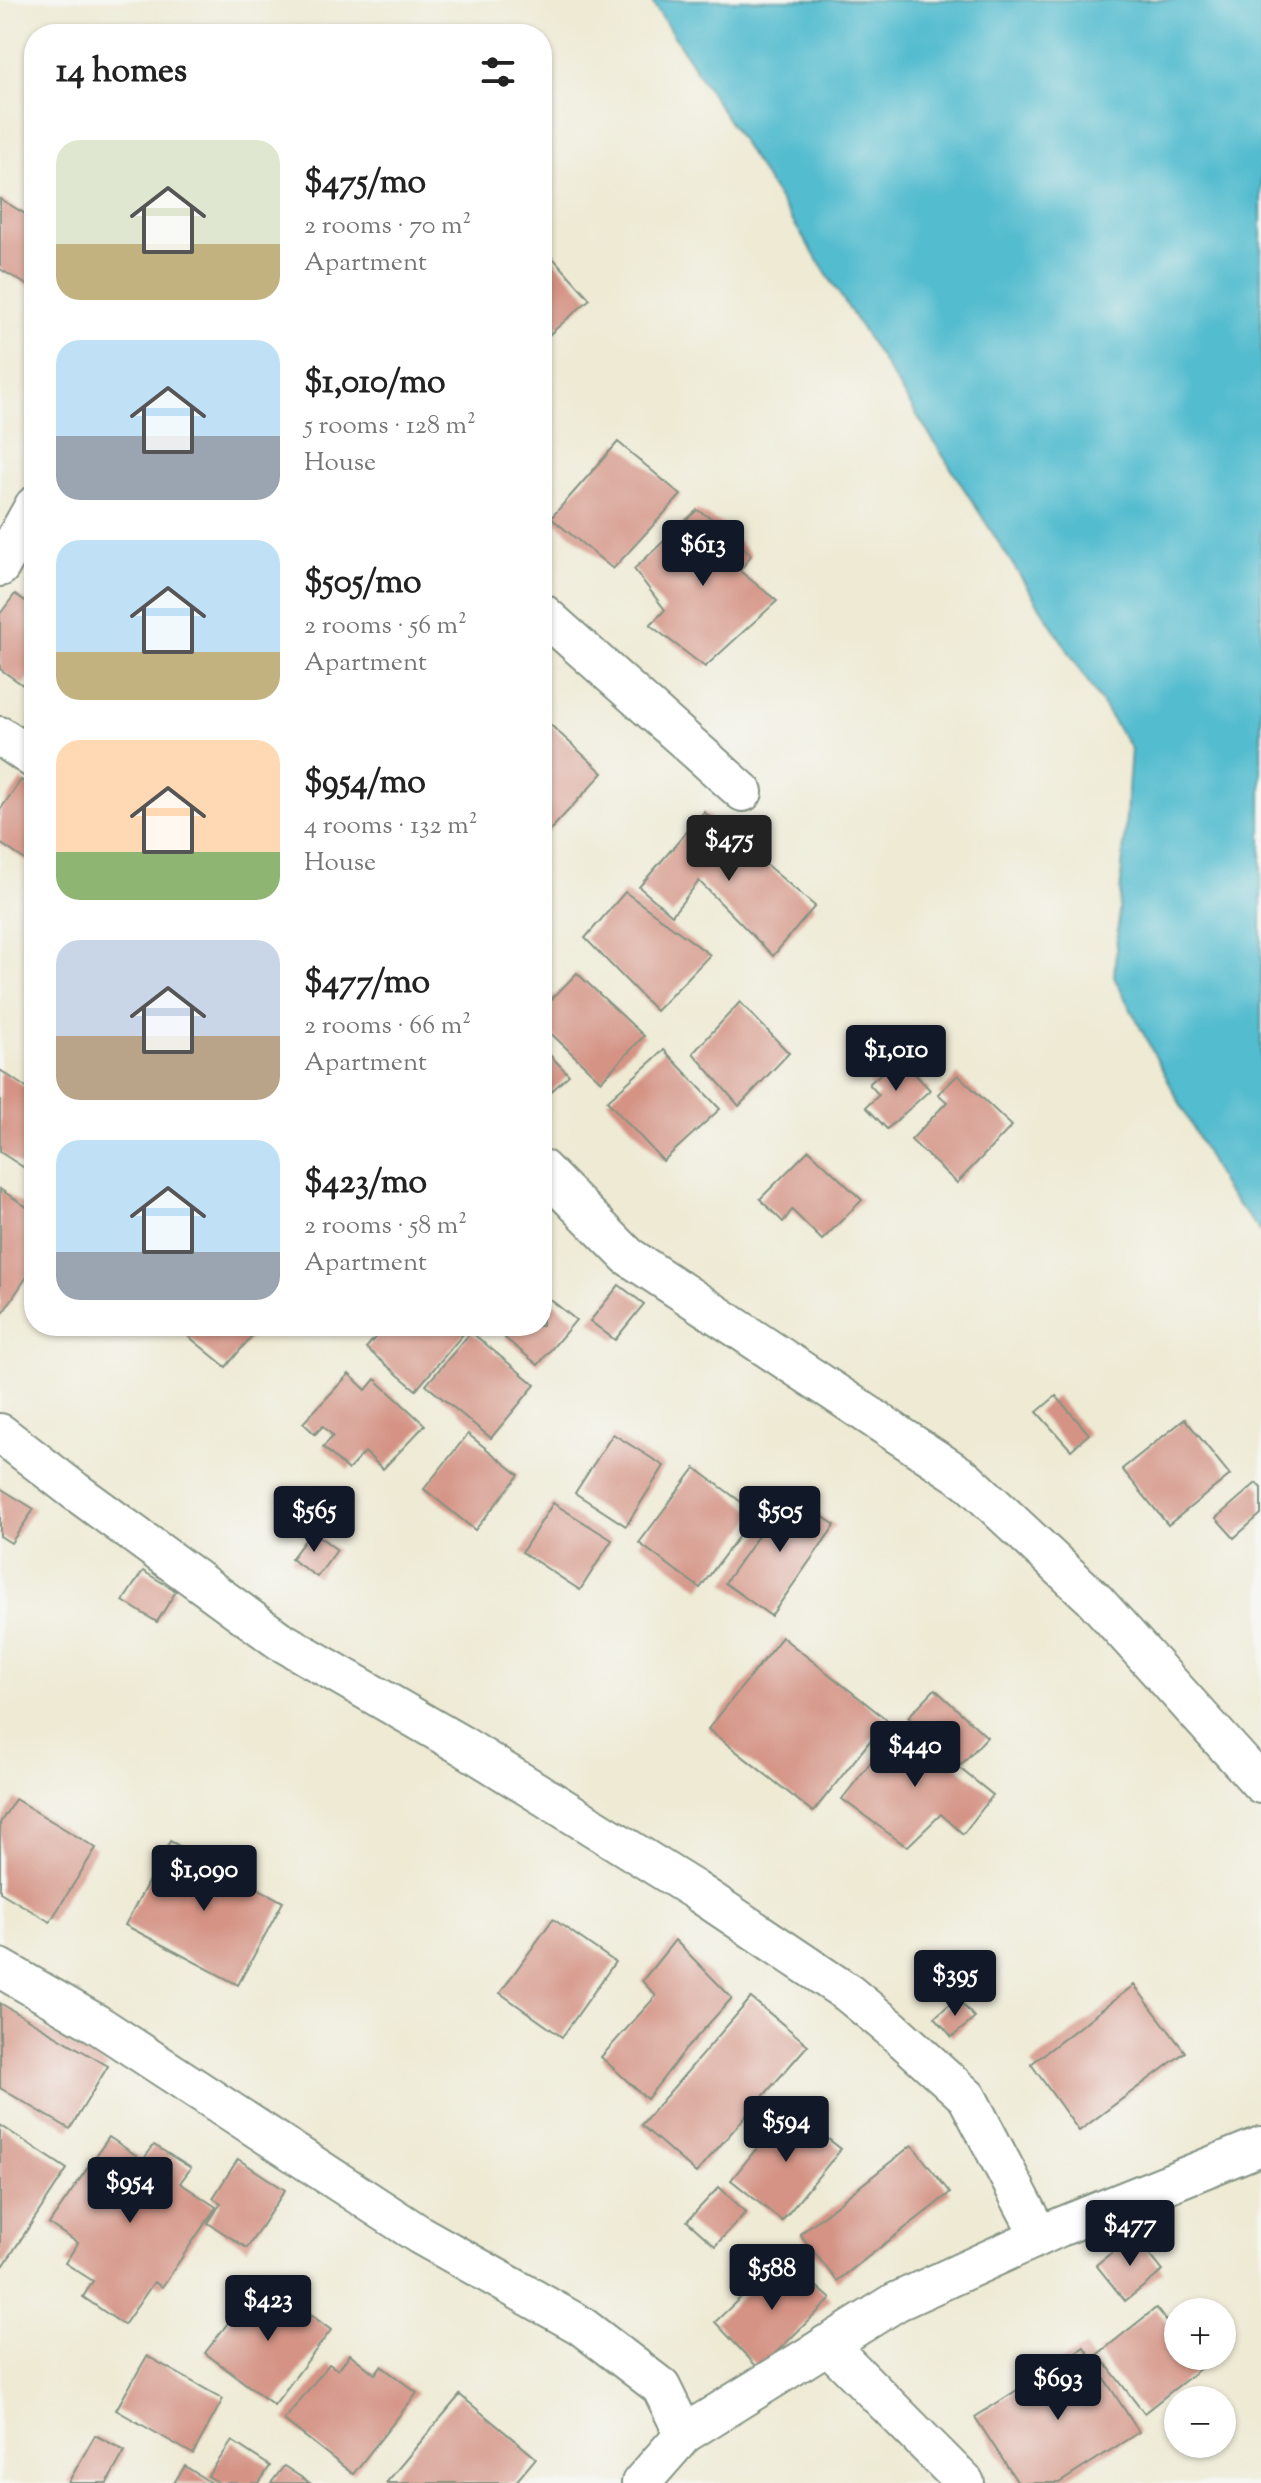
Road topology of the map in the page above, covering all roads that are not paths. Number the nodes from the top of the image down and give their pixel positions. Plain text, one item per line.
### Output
1 (24, 524) edge
2 (0, 567) edge
3 (552, 622) edge
4 (0, 736) edge
5 (24, 752) edge
6 (743, 792) dead end
7 (552, 1179) edge
8 (0, 1433) edge
9 (1261, 1784) edge
10 (0, 1968) edge
11 (1261, 2146) edge
12 (1040, 2236) junction
13 (827, 2344) junction
14 (684, 2434) junction
15 (641, 2483) edge
16 (965, 2483) edge

1 - 2 street
3 - 6 street
4 - 5 street
7 - 9 street
8 - 12 street
10 - 14 street
11 - 12 street
12 - 13 street
13 - 14 street
13 - 16 street
14 - 15 street

